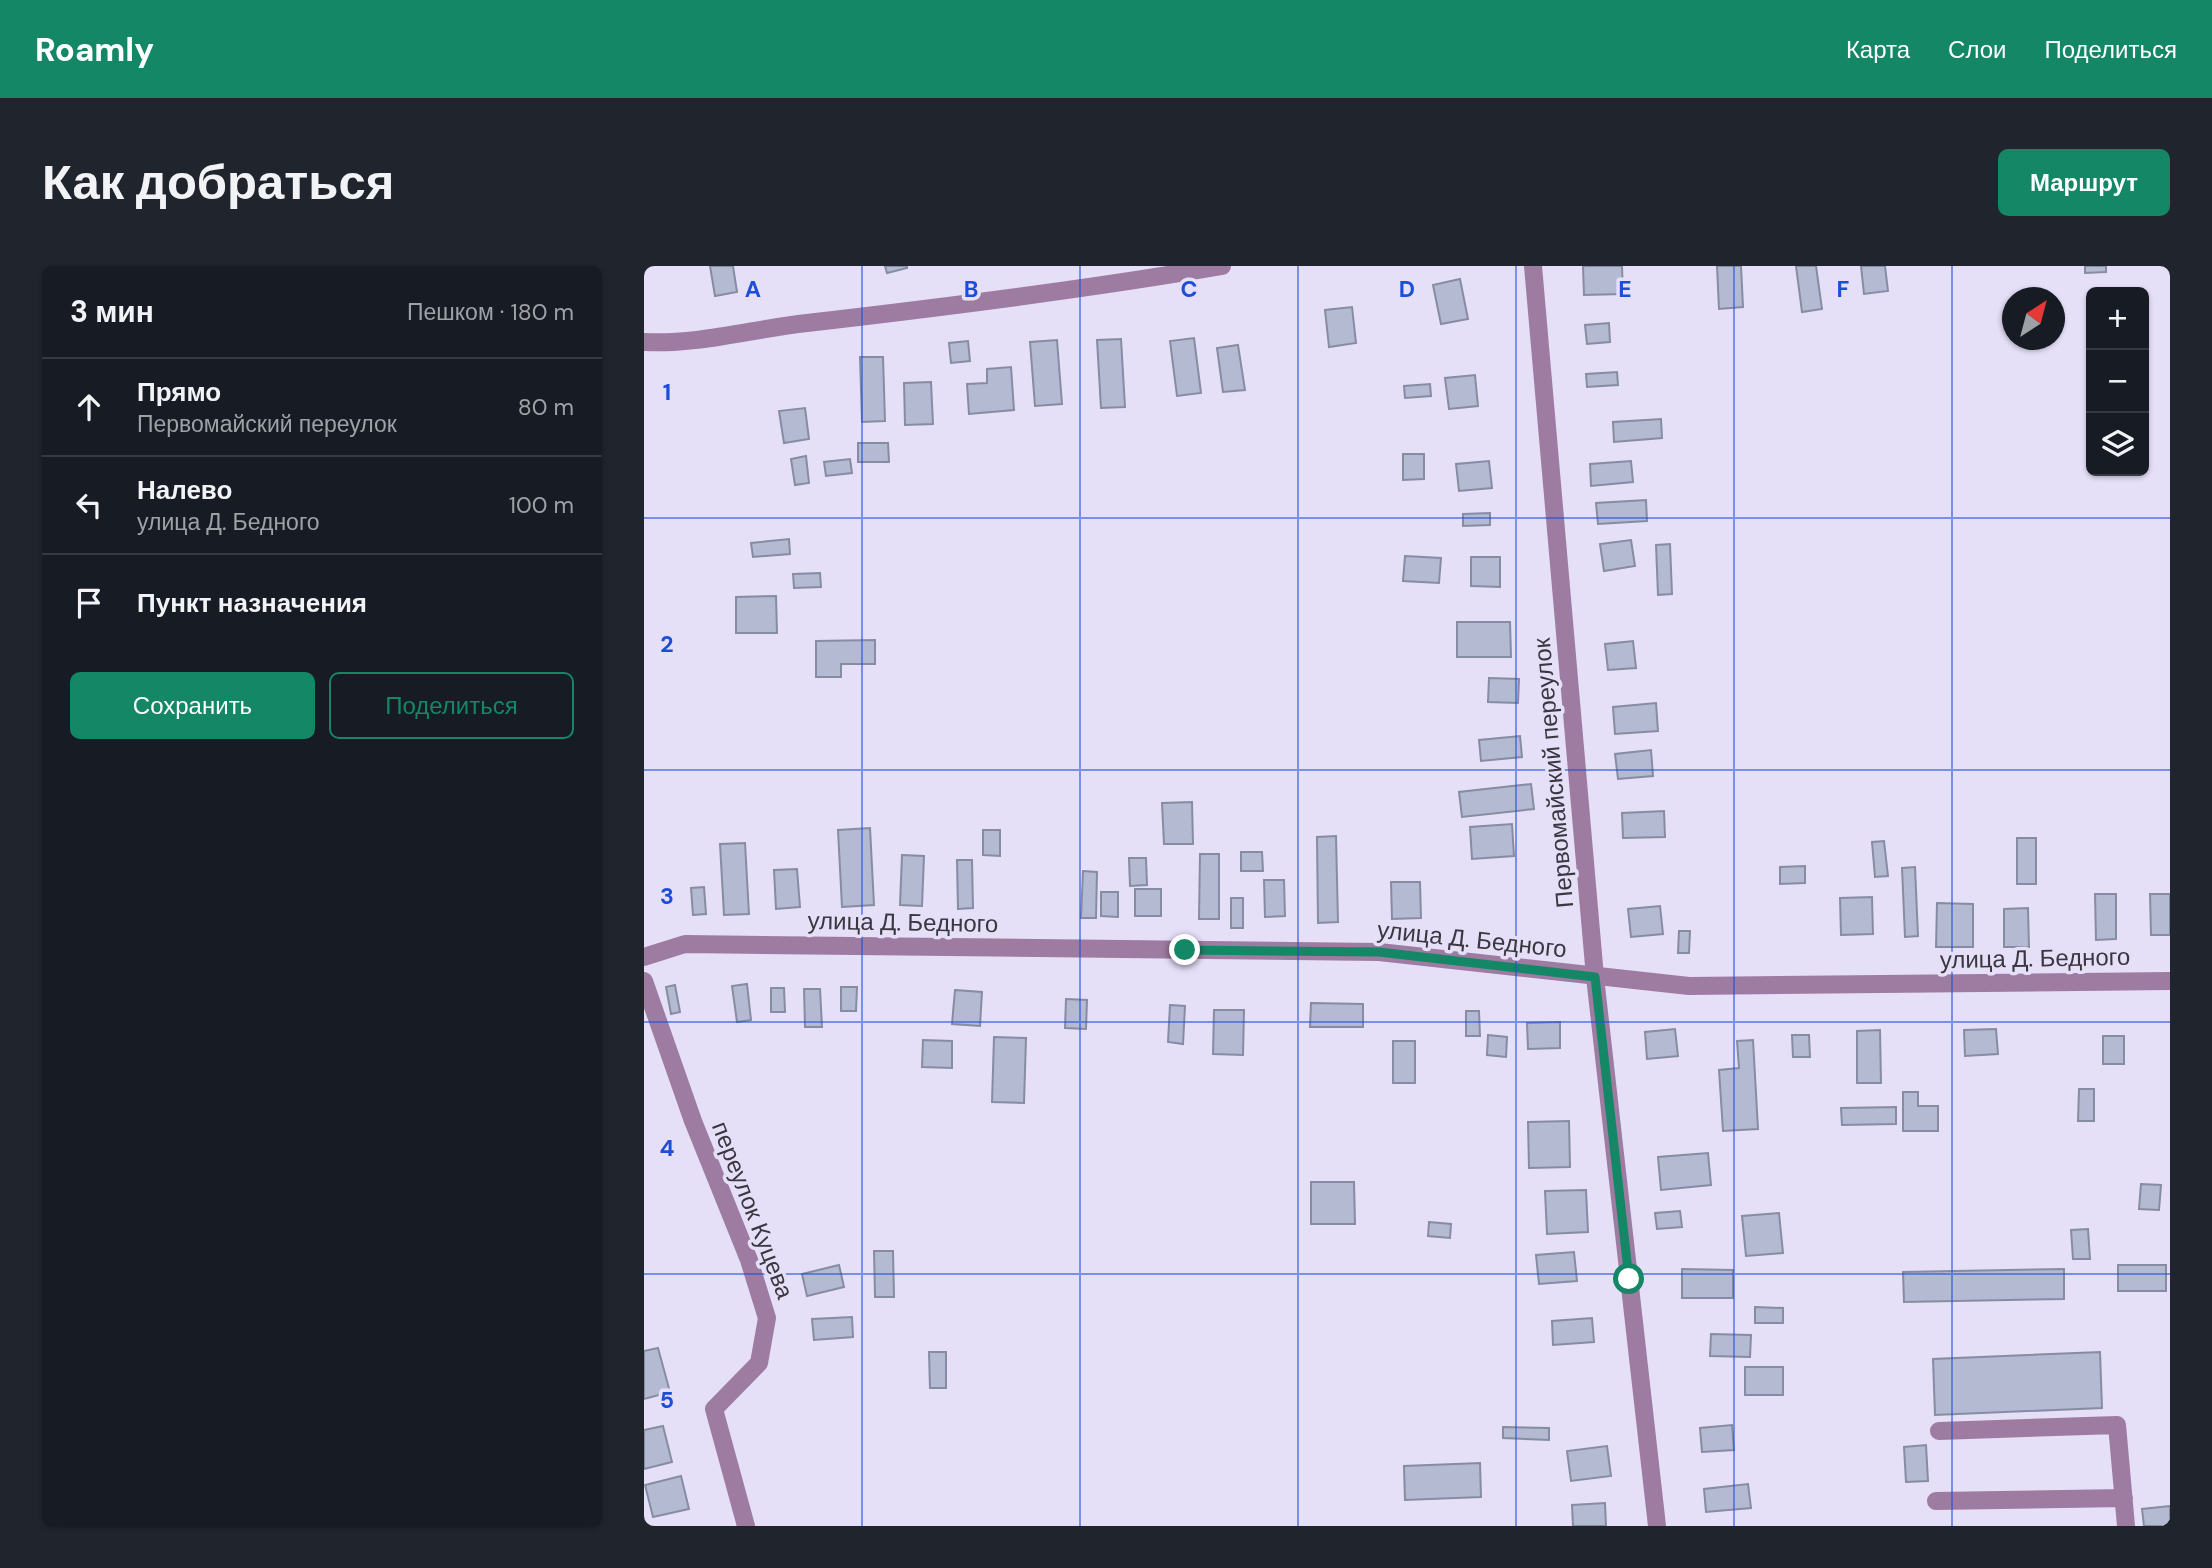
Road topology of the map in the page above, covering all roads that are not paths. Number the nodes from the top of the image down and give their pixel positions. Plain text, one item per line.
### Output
1 (1222, 266) edge
2 (1533, 266) edge
3 (1152, 272) edge
4 (644, 342) edge
5 (644, 957) edge
6 (1595, 977) junction
7 (644, 981) edge
8 (2170, 981) edge
9 (1939, 1431) dead end
10 (2124, 1498) junction
11 (1936, 1501) dead end
12 (746, 1526) edge
13 (1657, 1526) edge
14 (2126, 1526) edge

1 - 3 street
2 - 6 street, Первомайский переулок
3 - 4 street
5 - 6 street, улица Д. Бедного
6 - 8 street, улица Д. Бедного
6 - 13 street, Первомайский переулок
7 - 12 street, переулок Куцева
9 - 10 street
10 - 11 street
10 - 14 street

